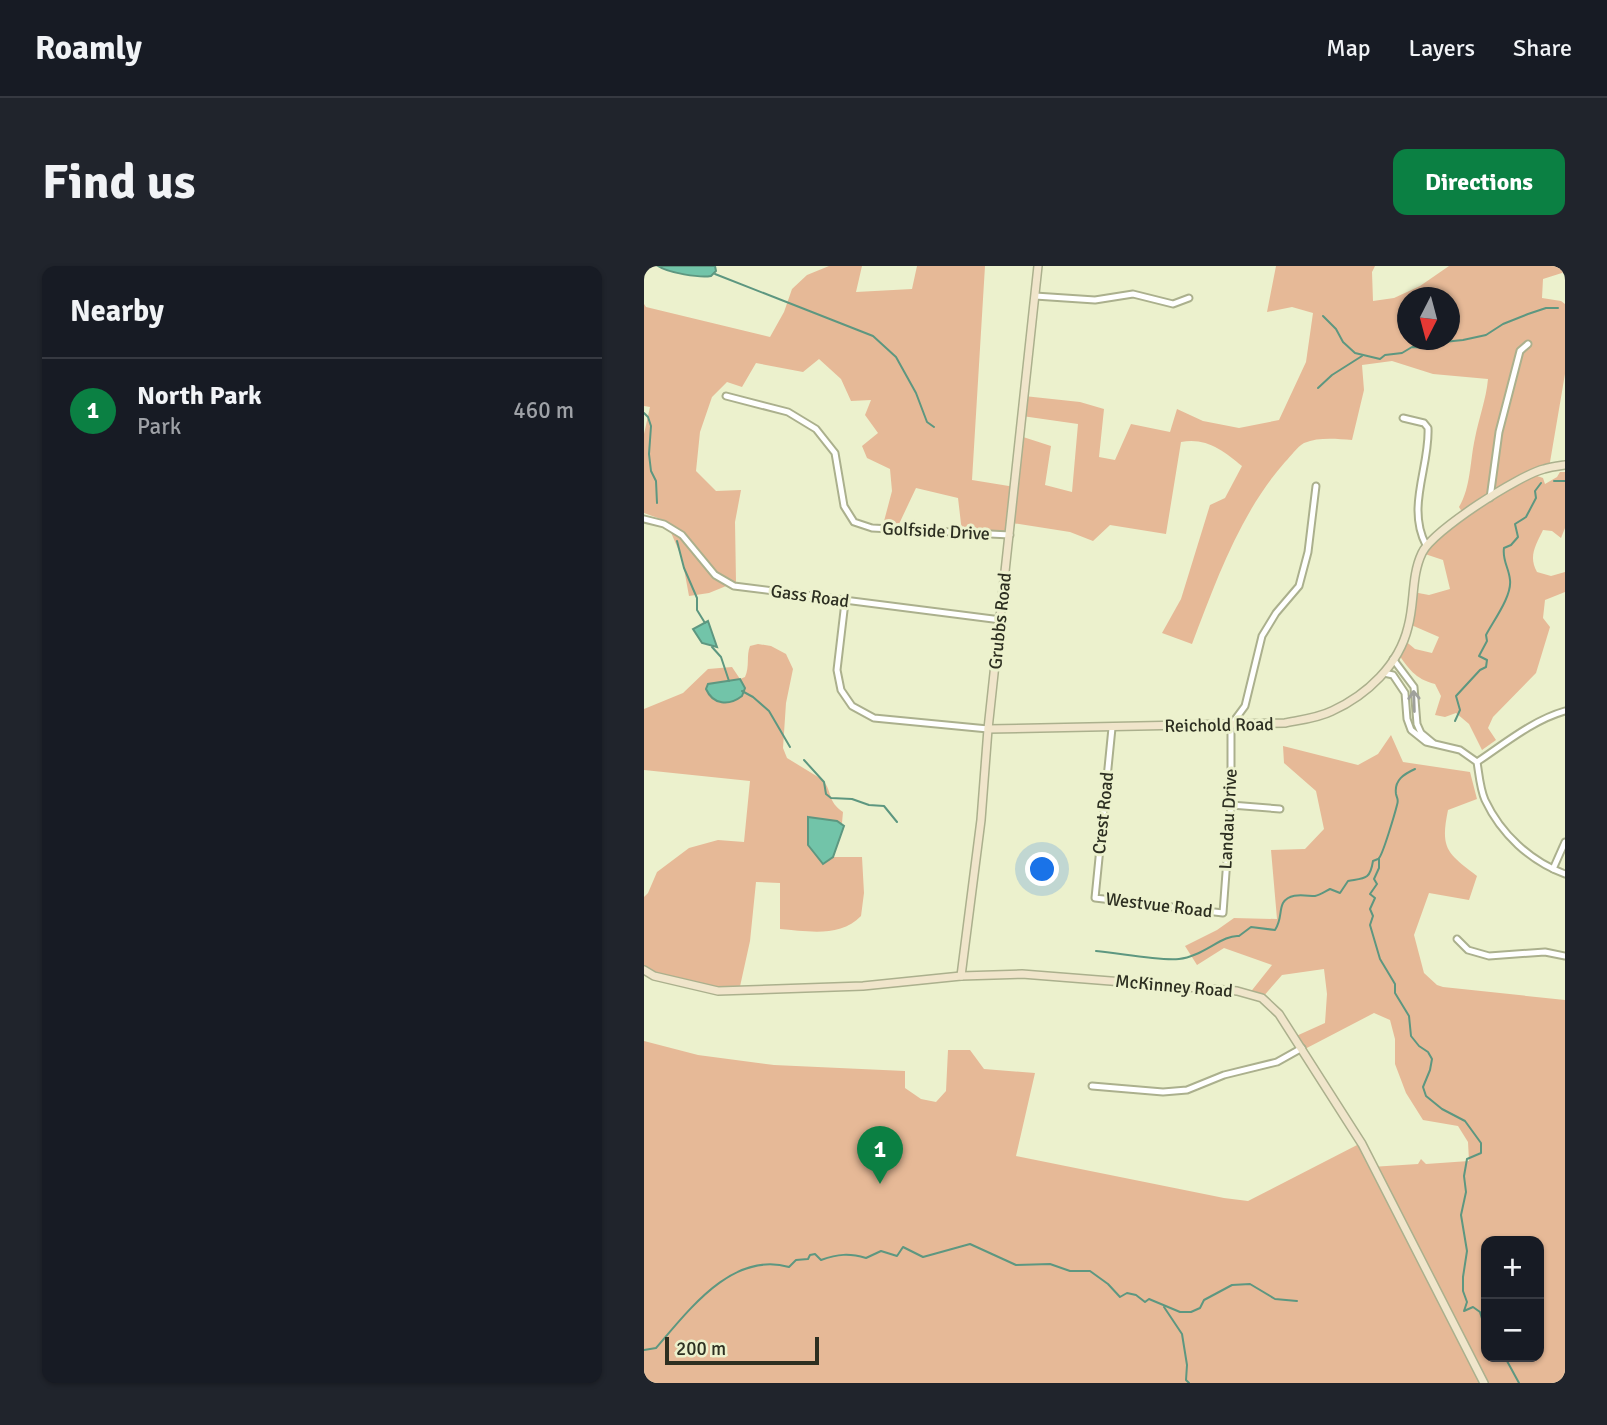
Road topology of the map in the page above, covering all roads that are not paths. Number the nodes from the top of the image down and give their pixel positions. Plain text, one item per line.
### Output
1 (1038, 266) edge
2 (1035, 296) junction
3 (1189, 298) dead end
4 (1528, 344) dead end
5 (726, 397) dead end
6 (1403, 418) dead end
7 (1565, 465) edge
8 (1316, 486) dead end
9 (1490, 498) junction
10 (644, 519) edge
11 (1010, 535) junction
12 (1426, 545) junction
13 (845, 602) junction
14 (1001, 620) junction
15 (1393, 658) junction
16 (1384, 673) junction
17 (1565, 711) edge
18 (1231, 725) junction
19 (1112, 728) junction
20 (988, 729) junction
21 (1433, 743) junction
22 (1477, 762) junction
23 (1231, 805) junction
24 (1280, 809) dead end
25 (1565, 842) edge
26 (1553, 870) junction
27 (1565, 874) edge
28 (1095, 898) joint
29 (1223, 913) joint
30 (1457, 939) dead end
31 (1565, 956) edge
32 (644, 970) edge
33 (961, 975) junction
34 (1301, 1048) junction
35 (1092, 1086) dead end
36 (1484, 1383) edge

1 - 2 street, Grubbs Road
2 - 3 street
2 - 11 street, Grubbs Road
4 - 9 street
5 - 11 street, Golfside Drive
6 - 12 street
7 - 9 street
8 - 18 street
9 - 12 street
10 - 13 street, Gass Road
11 - 14 street, Grubbs Road
12 - 15 street, Reichold Road
13 - 14 street, Gass Road
13 - 20 street, Reichold Road
14 - 20 street, Grubbs Road
15 - 16 street, Reichold Road
21 -> 15 street
16 - 18 street, Reichold Road
16 - 21 street
17 - 22 street
18 - 19 street, Reichold Road
18 - 23 street, Landau Drive
19 - 20 street, Reichold Road
19 - 28 street, Crest Road
20 - 33 street, Grubbs Road
21 - 22 street
22 - 26 street
23 - 24 street
23 - 29 street, Landau Drive
25 - 26 street
26 - 27 street
28 - 29 street, Westvue Road
30 - 31 street
32 - 33 street, McKinney Road
33 - 34 street, McKinney Road
34 - 35 street
34 - 36 street, McKinney Road

